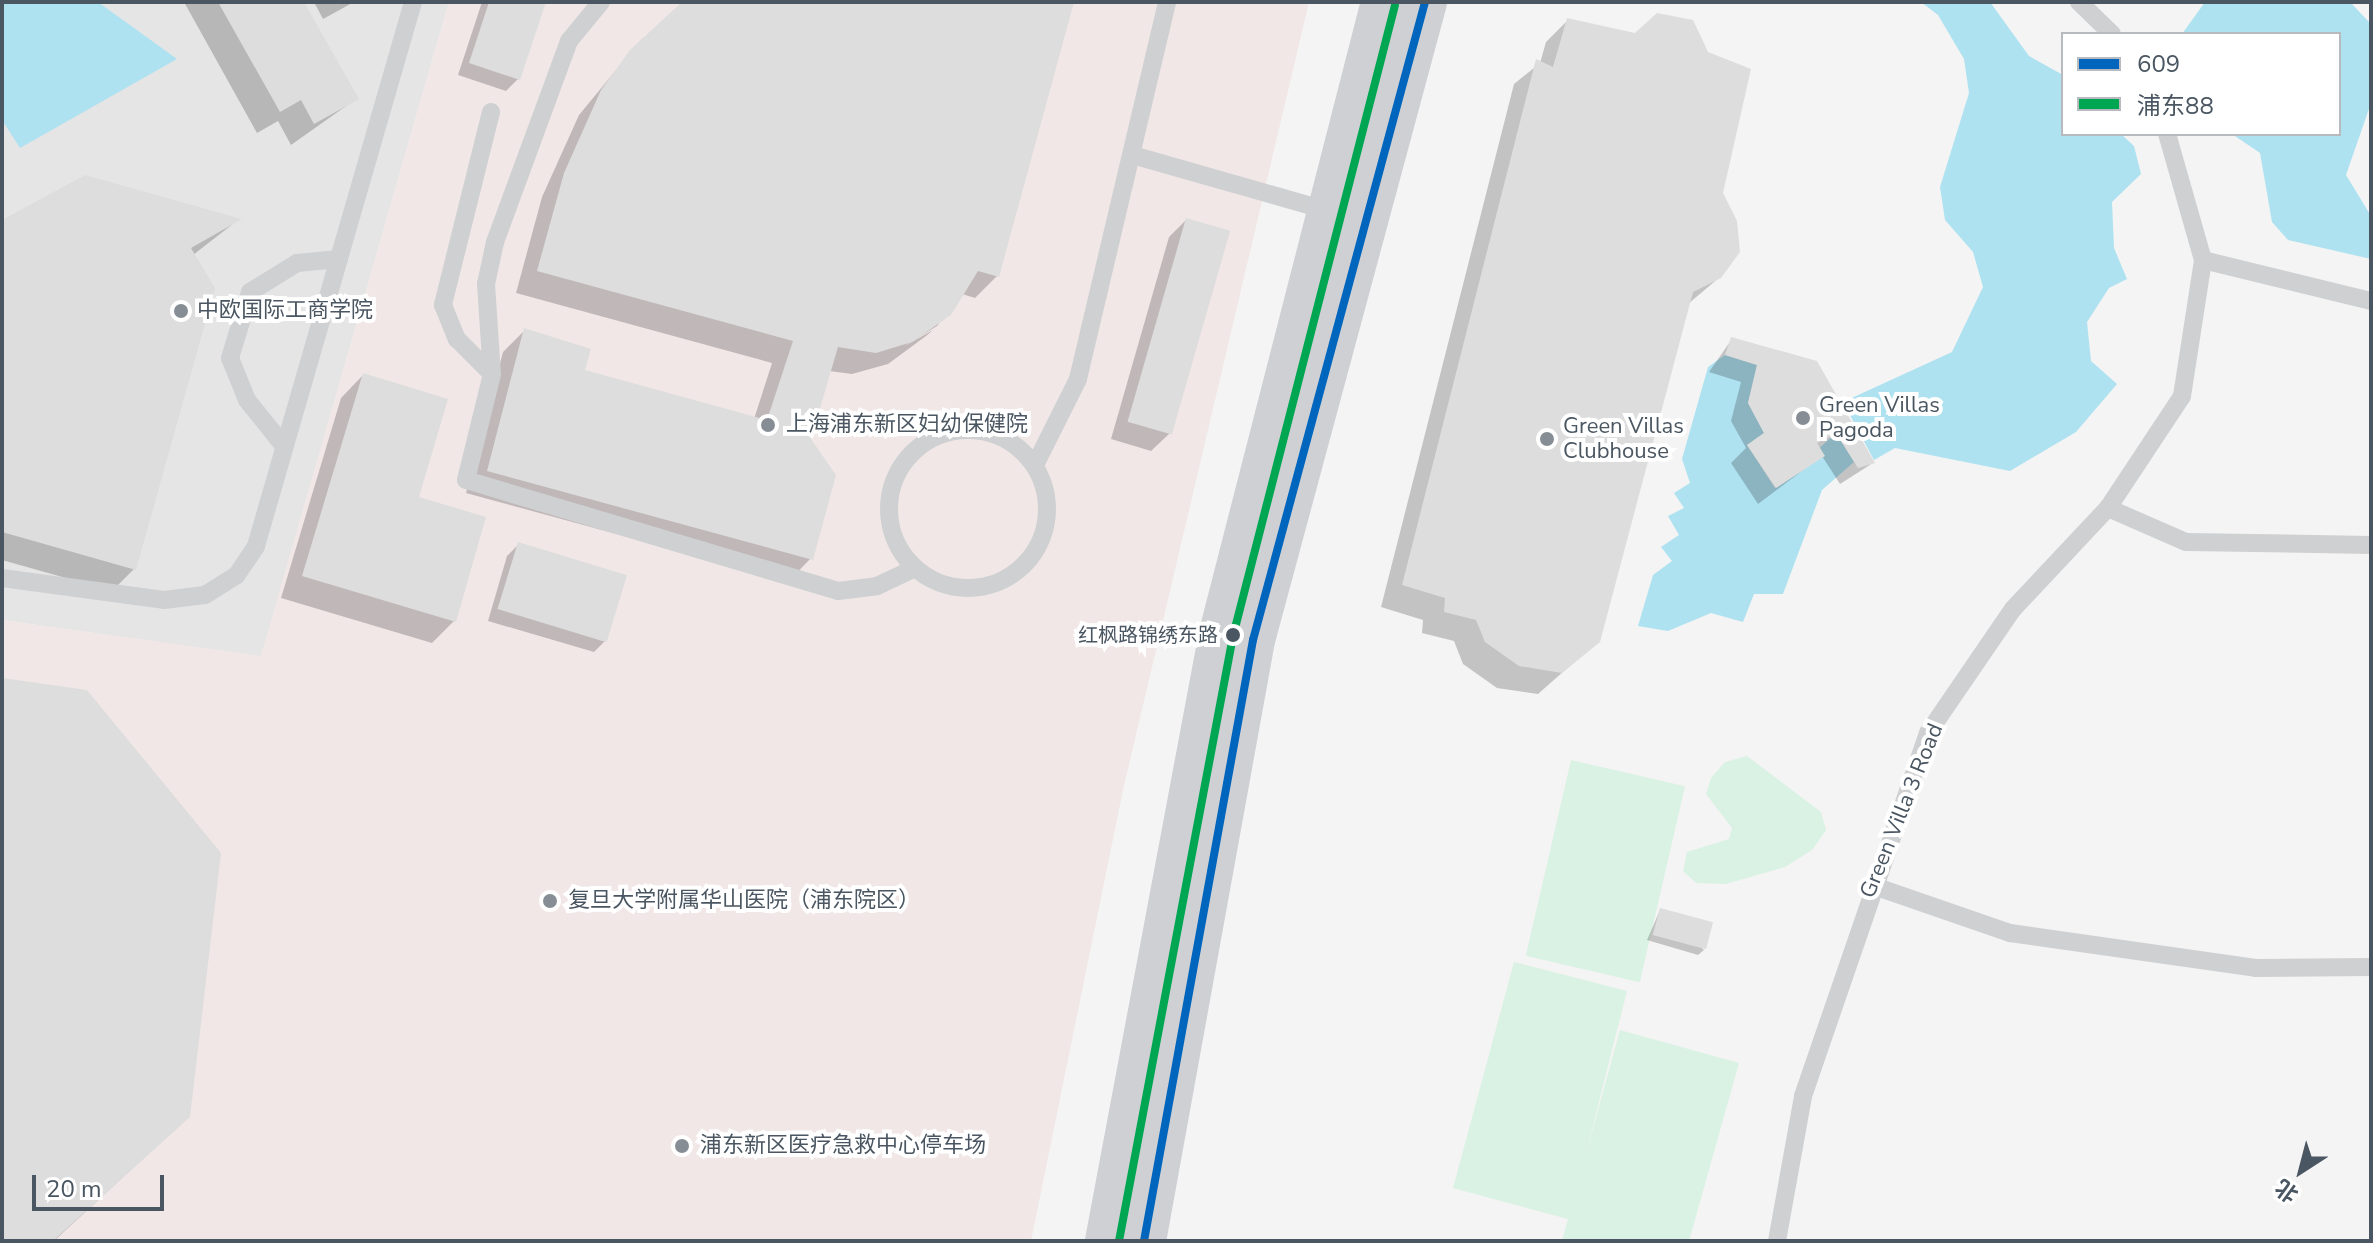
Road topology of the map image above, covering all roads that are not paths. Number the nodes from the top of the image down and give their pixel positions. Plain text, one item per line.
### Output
1 (413, 2) edge
2 (601, 2) edge
3 (1167, 2) edge
4 (1383, 2) edge
5 (1425, 2) edge
6 (2086, 4) edge
7 (2110, 32) edge
8 (491, 112) dead end
9 (2168, 136) edge
10 (1136, 156) junction
11 (1347, 216) junction
12 (339, 259) junction
13 (2203, 260) junction
14 (2371, 301) edge
15 (492, 374) junction
16 (284, 446) junction
17 (1035, 465) junction
18 (2108, 508) junction
19 (2371, 545) edge
20 (915, 568) junction
21 (2, 578) edge
22 (1871, 885) junction
23 (2371, 967) edge
24 (1107, 1241) edge
25 (1144, 1241) edge
26 (1777, 1241) edge

1 - 12 lane
2 - 15 lane
3 - 10 lane
4 - 11 street
5 - 11 street
6 - 7 lane
8 - 15 lane
9 - 13 lane, Green Villa 3 Road
10 - 11 lane
10 - 17 lane
11 - 24 street
11 - 25 street
12 - 16 lane
12 - 16 lane
13 - 14 lane
13 - 18 lane, Green Villa 3 Road
15 - 20 lane
16 - 21 lane
17 - 20 lane
17 - 20 lane
18 - 19 lane
18 - 22 lane, Green Villa 3 Road
22 - 23 lane
22 - 26 lane, Green Villa 3 Road

